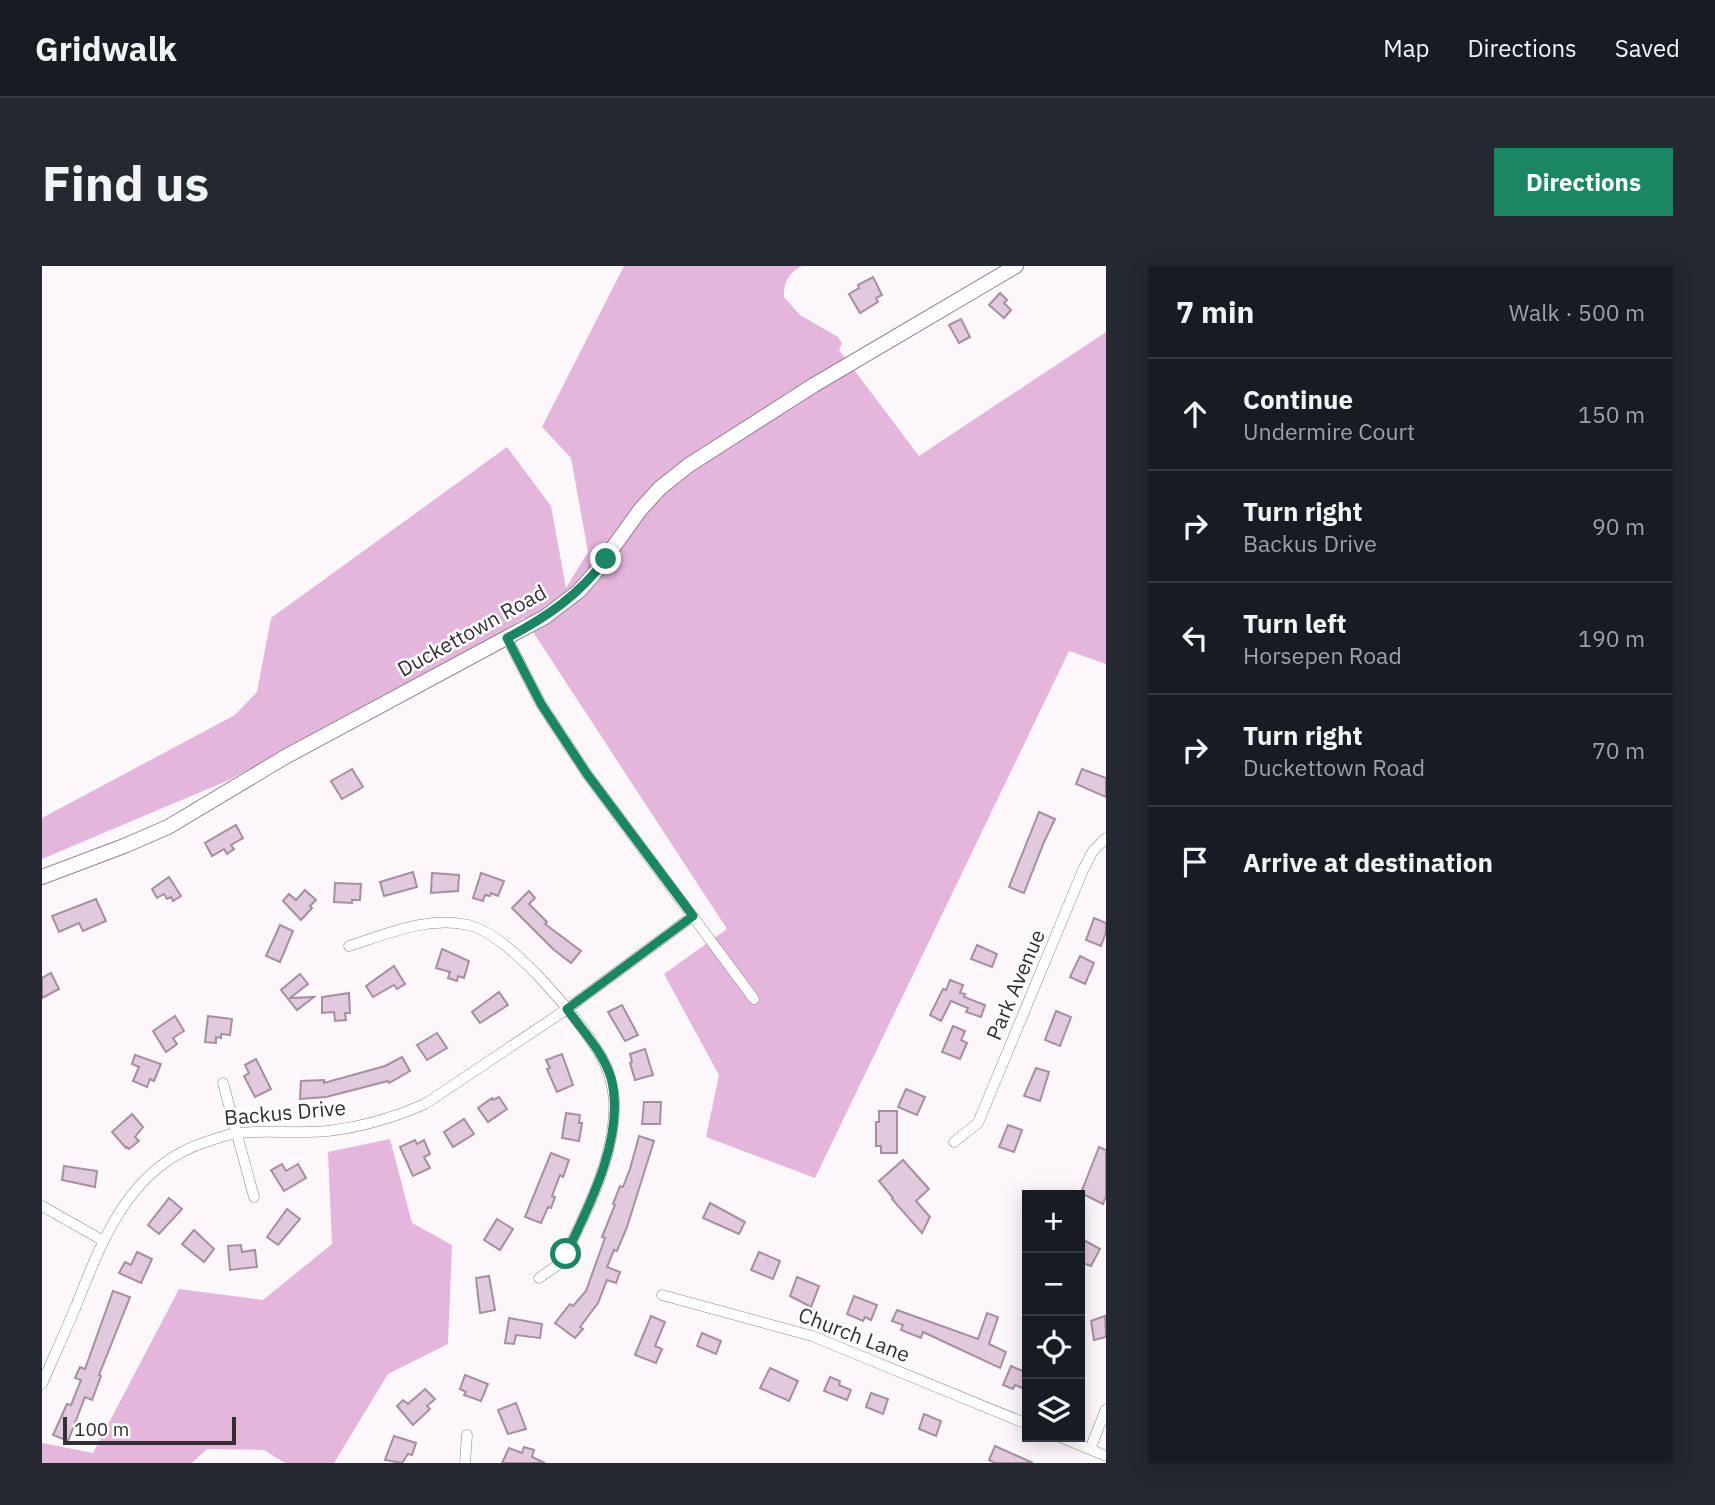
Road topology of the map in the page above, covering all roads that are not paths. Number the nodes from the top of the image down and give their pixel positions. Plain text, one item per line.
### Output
1 (1016, 266) edge
2 (507, 638) junction
3 (1106, 838) edge
4 (42, 877) edge
5 (693, 916) junction
6 (349, 946) dead end
7 (754, 999) dead end
8 (567, 1009) junction
9 (223, 1083) dead end
10 (236, 1133) junction
11 (954, 1142) dead end
12 (254, 1197) dead end
13 (42, 1206) edge
14 (102, 1240) junction
15 (539, 1279) dead end
16 (662, 1295) dead end
17 (42, 1384) edge
18 (1106, 1409) edge
19 (1022, 1422) edge
20 (467, 1435) dead end
21 (1072, 1442) edge
22 (1090, 1449) junction
23 (1106, 1456) edge
24 (465, 1463) edge

1 - 2 street, Duckettown Road
2 - 4 street, Duckettown Road
2 - 5 street
3 - 11 street, Park Avenue
5 - 7 street
5 - 8 street, Backus Drive
6 - 8 street
8 - 10 street, Backus Drive
8 - 15 street
9 - 10 street
10 - 12 street
10 - 14 street, Backus Drive
13 - 14 street
14 - 17 street, Backus Drive
16 - 19 street, Church Lane
18 - 22 street
20 - 24 street
21 - 22 street
22 - 23 street

